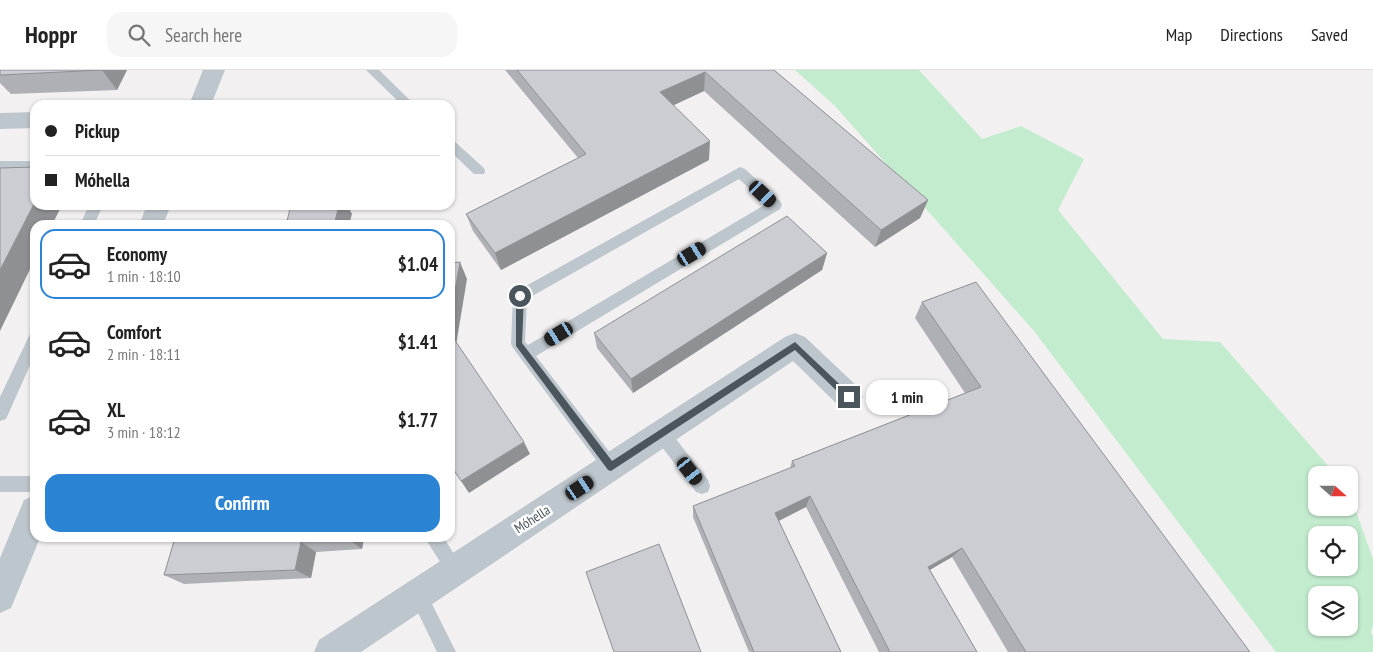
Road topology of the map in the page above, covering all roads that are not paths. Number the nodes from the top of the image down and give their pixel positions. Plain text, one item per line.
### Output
1 (214, 70) edge
2 (372, 70) edge
3 (202, 100) edge
4 (404, 100) edge
5 (30, 120) edge
6 (0, 121) edge
7 (455, 149) edge
8 (0, 166) edge
9 (30, 166) edge
10 (479, 171) dead end
11 (30, 349) edge
12 (526, 354) junction
13 (849, 397) dead end
14 (0, 414) edge
15 (662, 434) junction
16 (611, 467) junction
17 (0, 484) edge
18 (30, 484) edge
19 (702, 486) dead end
20 (30, 522) edge
21 (437, 542) edge
22 (455, 570) junction
23 (418, 594) junction
24 (0, 597) edge
25 (331, 652) edge
26 (447, 652) edge

1 - 3 street
2 - 4 lane
5 - 6 street
7 - 10 lane
8 - 9 lane
11 - 14 lane
12 - 12 lane
12 - 16 lane
13 - 15 street, Móhella
15 - 16 street, Móhella
15 - 19 lane
16 - 22 street, Móhella
17 - 18 lane
20 - 24 street
21 - 22 lane
22 - 23 street, Móhella
23 - 25 street, Móhella
23 - 26 lane

